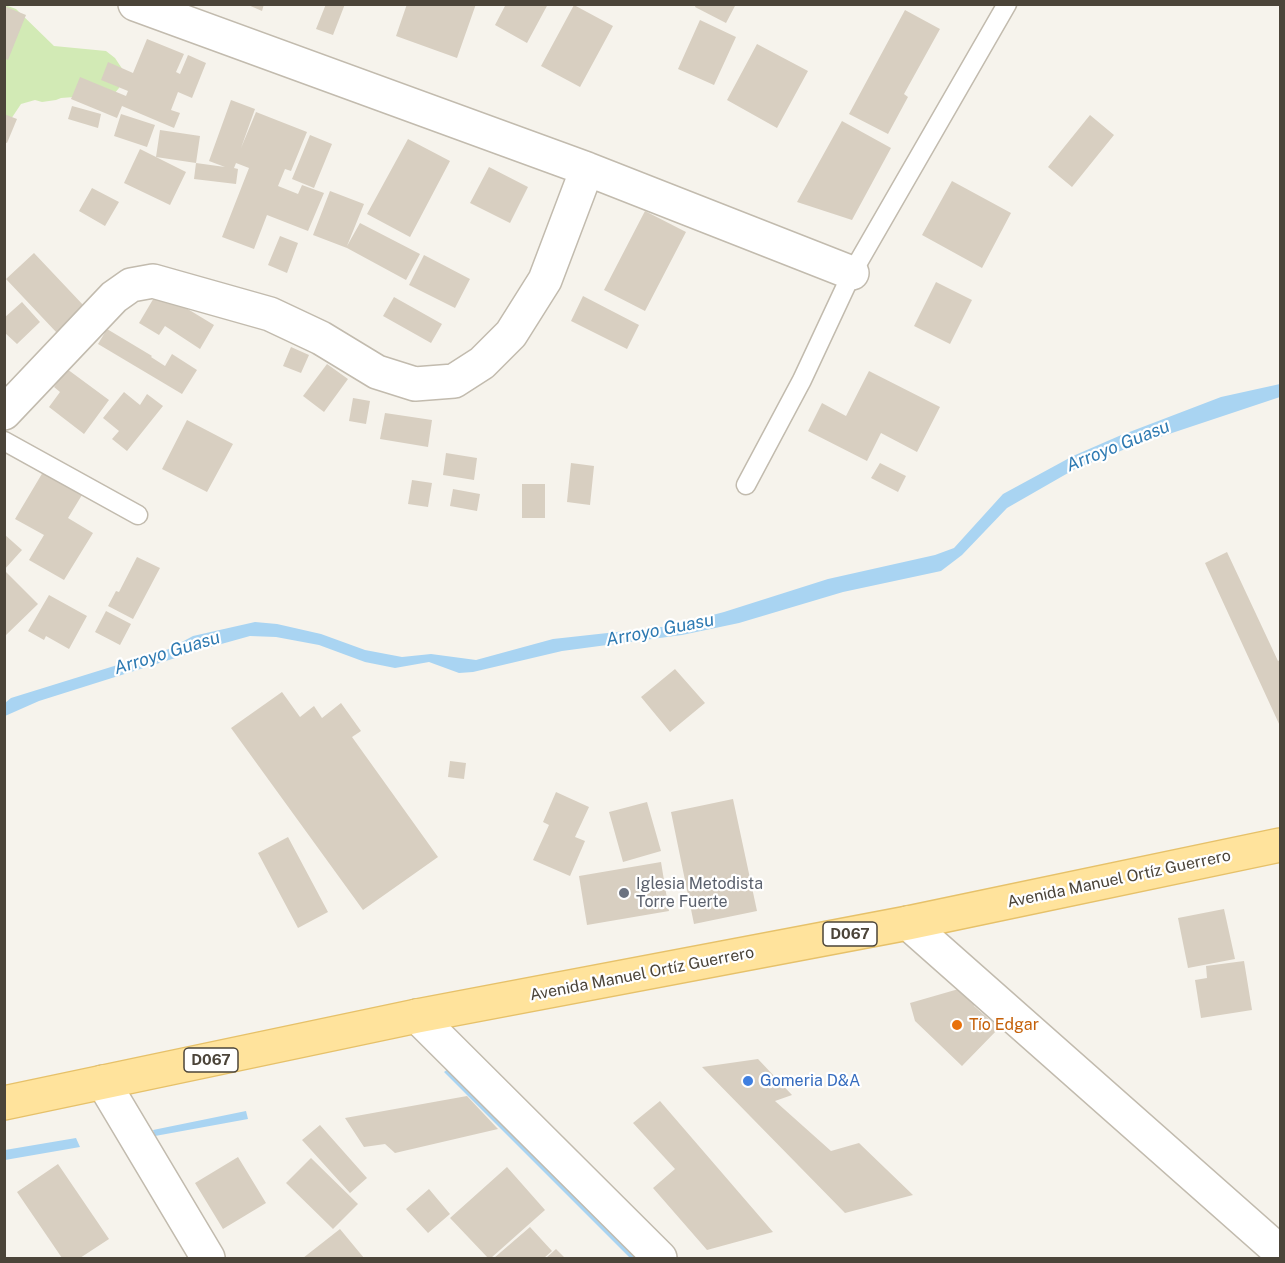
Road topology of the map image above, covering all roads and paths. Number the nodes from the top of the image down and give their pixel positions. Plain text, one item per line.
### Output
1 (135, 4) edge
2 (1007, 4) edge
3 (587, 169) junction
4 (852, 273) junction
5 (4, 413) edge
6 (4, 441) edge
7 (746, 485) dead end
8 (138, 515) dead end
9 (1281, 845) edge
10 (908, 923) junction
11 (417, 1016) junction
12 (103, 1083) junction
13 (4, 1103) edge
14 (1281, 1252) edge
15 (208, 1258) edge
16 (660, 1258) edge

1 - 3 street
2 - 4 lane
3 - 4 street
3 - 5 street
4 - 7 lane
6 - 8 lane
9 - 10 main road, Avenida Manuel Ortíz Guerrero / D067
10 - 11 main road, Avenida Manuel Ortíz Guerrero / D067
10 - 14 street
11 - 12 main road, Avenida Manuel Ortíz Guerrero / D067
11 - 16 street
12 - 13 main road, Avenida Manuel Ortíz Guerrero / D067
12 - 15 street

